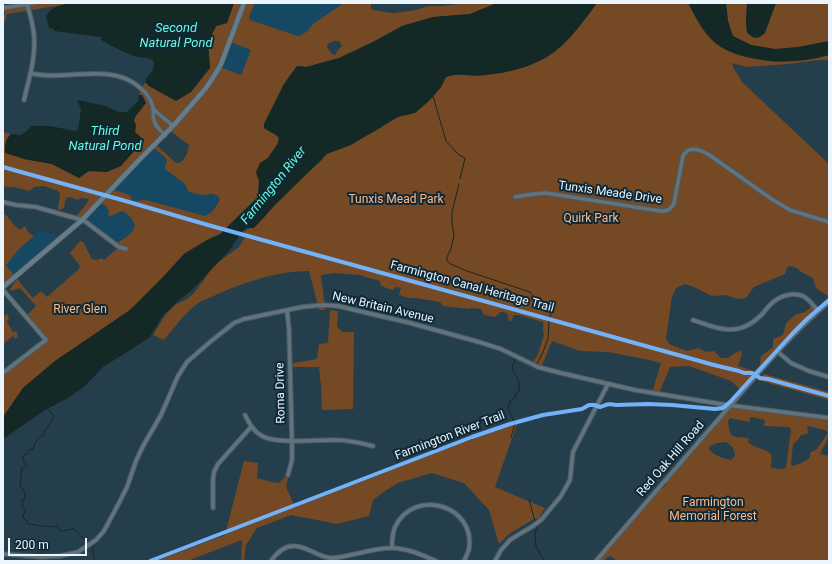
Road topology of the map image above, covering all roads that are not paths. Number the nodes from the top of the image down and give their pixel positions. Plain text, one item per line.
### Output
1 (34, 3) edge
2 (244, 3) edge
3 (27, 4) junction
4 (3, 8) edge
5 (30, 73) junction
6 (24, 100) dead end
7 (153, 108) junction
8 (173, 126) junction
9 (164, 135) junction
10 (515, 197) dead end
11 (3, 202) edge
12 (82, 220) junction
13 (829, 222) edge
14 (126, 249) dead end
15 (3, 288) edge
16 (829, 302) edge
17 (287, 310) junction
18 (818, 311) junction
19 (693, 320) dead end
20 (778, 352) junction
21 (3, 372) edge
22 (829, 377) edge
23 (608, 384) junction
24 (731, 405) junction
25 (245, 415) dead end
26 (829, 418) edge
27 (251, 427) junction
28 (292, 441) junction
29 (373, 446) dead end
30 (288, 476) dead end
31 (213, 508) dead end
32 (392, 548) junction
33 (3, 554) edge
34 (271, 561) edge
35 (436, 561) edge
36 (464, 561) edge
37 (495, 561) edge
38 (596, 561) edge

1 - 3 street
2 - 8 main road
3 - 4 street
3 - 5 street
5 - 6 street
5 - 7 street
7 - 8 street
7 - 9 street
8 - 9 main road
9 - 12 main road
10 - 13 street, Tunxis Meade Drive
11 - 12 street
12 - 14 street
12 - 15 main road
15 - 21 street
16 - 18 street, Red Oak Hill Road
17 - 23 street, New Britain Avenue
17 - 28 street, Roma Drive
17 - 33 street, New Britain Avenue
18 - 19 street
18 - 20 street, Red Oak Hill Road
20 - 22 street
20 - 24 street, Red Oak Hill Road
23 - 24 street, New Britain Avenue
23 - 37 street
24 - 26 street, New Britain Avenue
24 - 38 street, Red Oak Hill Road
25 - 27 street
27 - 28 street
27 - 31 street
28 - 29 street
28 - 30 street, Roma Drive
32 - 34 street
32 - 35 street
32 - 36 street

